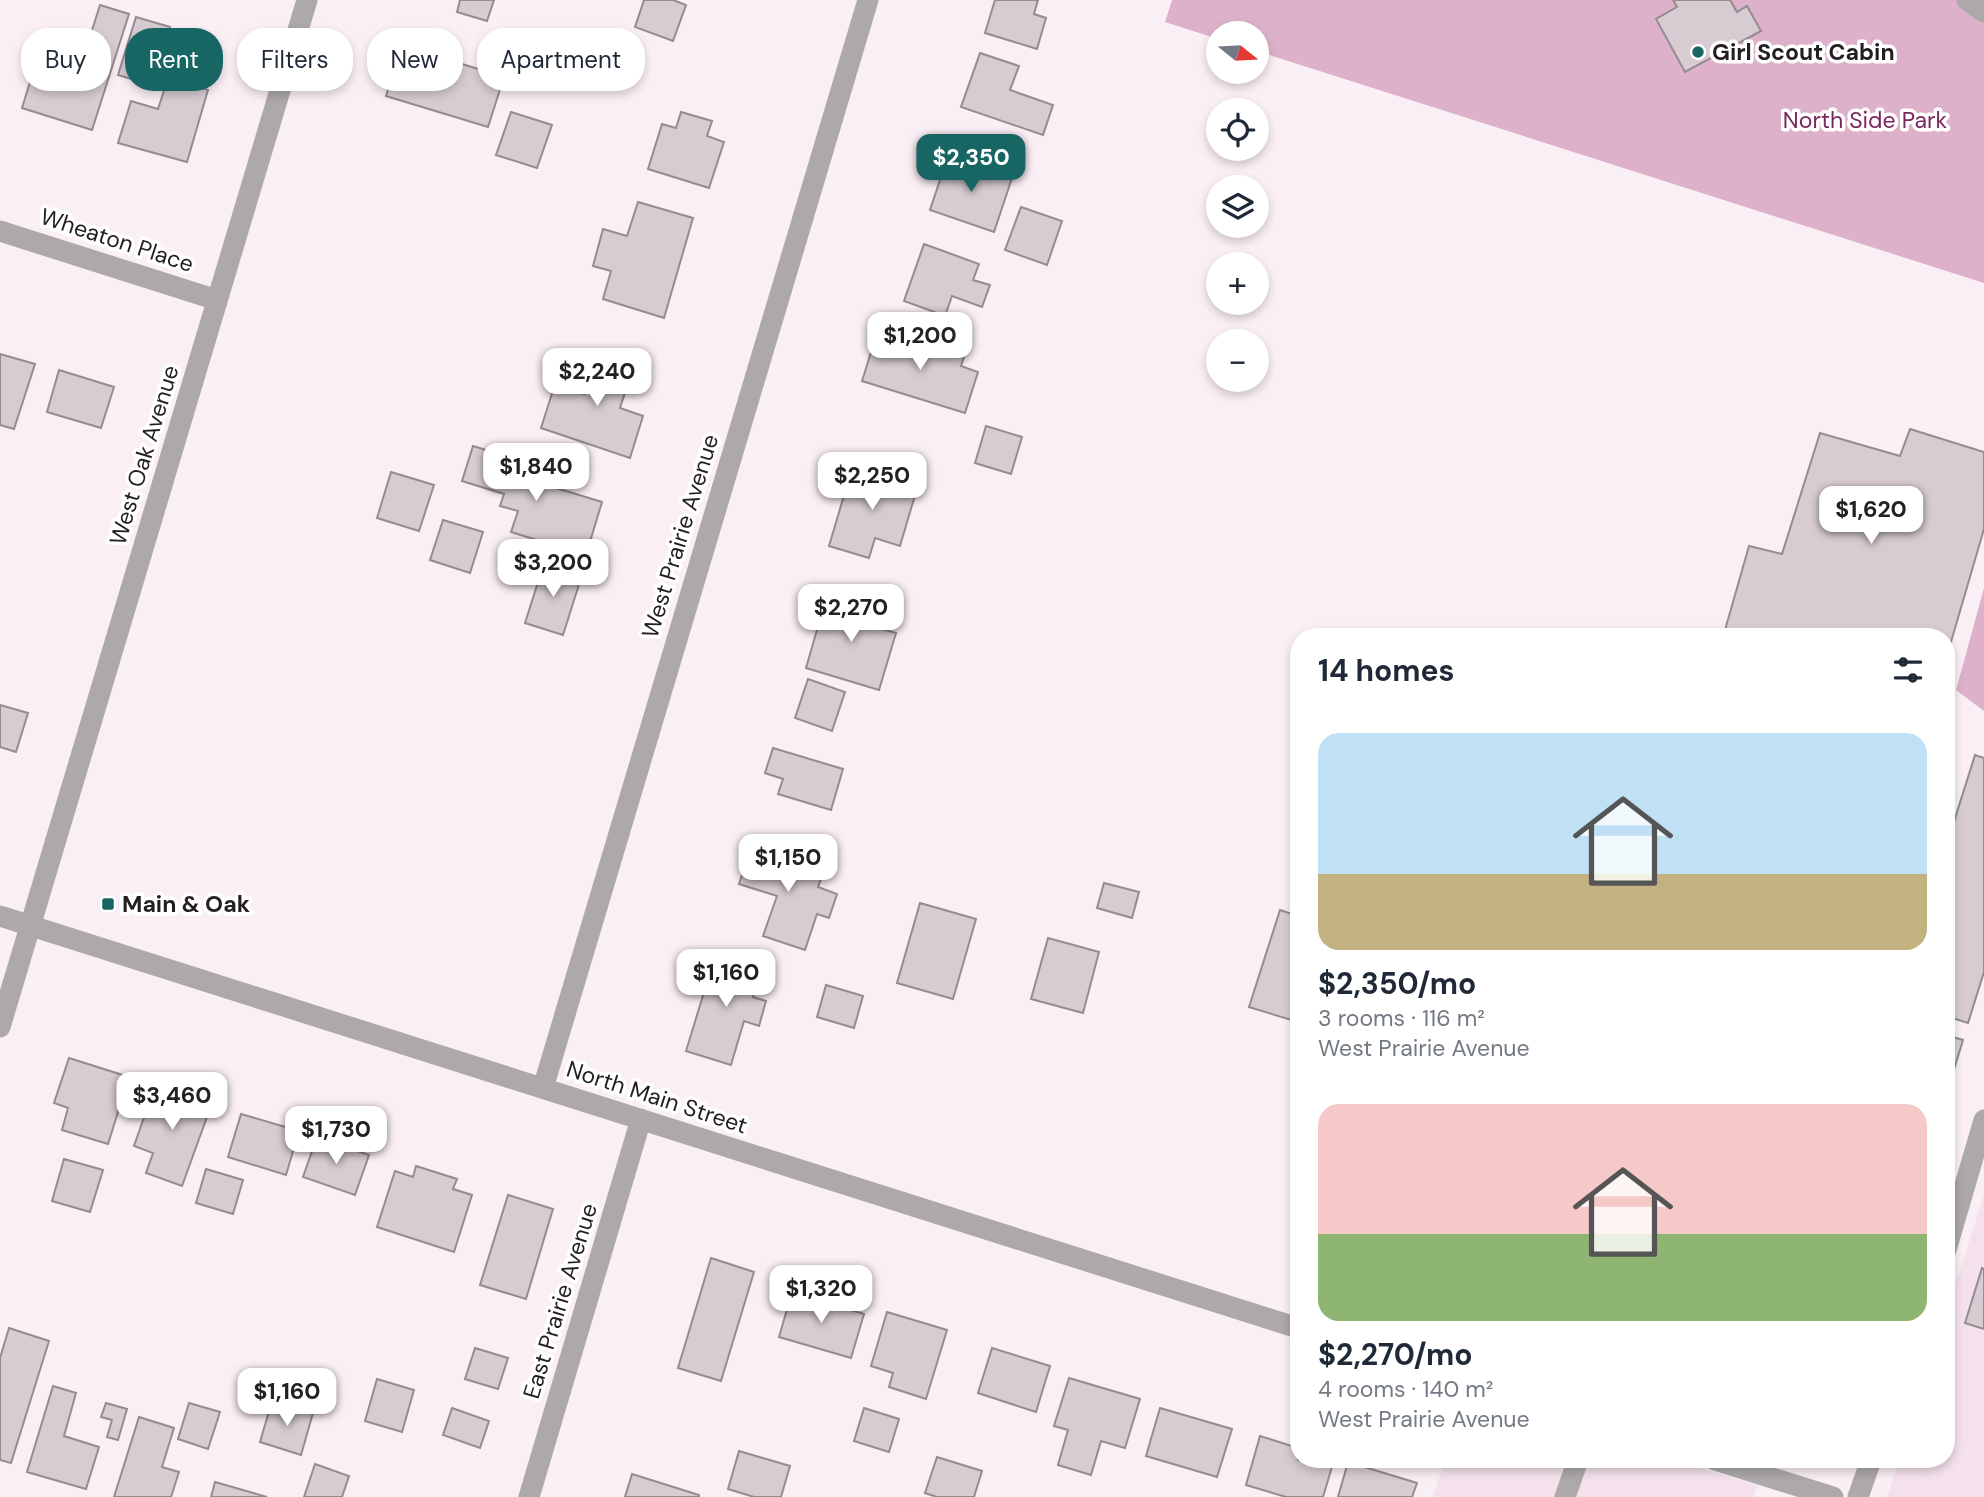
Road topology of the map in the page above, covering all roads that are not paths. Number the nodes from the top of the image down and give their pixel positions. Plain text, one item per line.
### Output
1 (307, 0) edge
2 (868, 0) edge
3 (1967, 0) edge
4 (1984, 12) edge
5 (0, 231) edge
6 (217, 300) junction
7 (0, 916) edge
8 (30, 926) junction
9 (0, 1027) edge
10 (543, 1088) junction
11 (641, 1119) junction
12 (1984, 1120) edge
13 (1955, 1219) edge
14 (1290, 1325) edge
15 (1574, 1468) edge
16 (1731, 1468) edge
17 (1868, 1468) edge
18 (1768, 1487) edge
19 (529, 1497) edge
20 (1565, 1497) edge
21 (1833, 1497) edge
22 (1858, 1497) edge

1 - 6 street, West Oak Avenue
2 - 10 street, West Prairie Avenue
3 - 4 street
5 - 6 street, Wheaton Place
6 - 8 street, West Oak Avenue
7 - 8 street, North Main Street
8 - 9 street, West Oak Avenue
8 - 10 street, North Main Street
10 - 11 street, North Main Street
11 - 14 street, North Main Street
11 - 19 street, East Prairie Avenue
12 - 13 street
15 - 20 street
16 - 18 street
17 - 22 street
18 - 21 street

